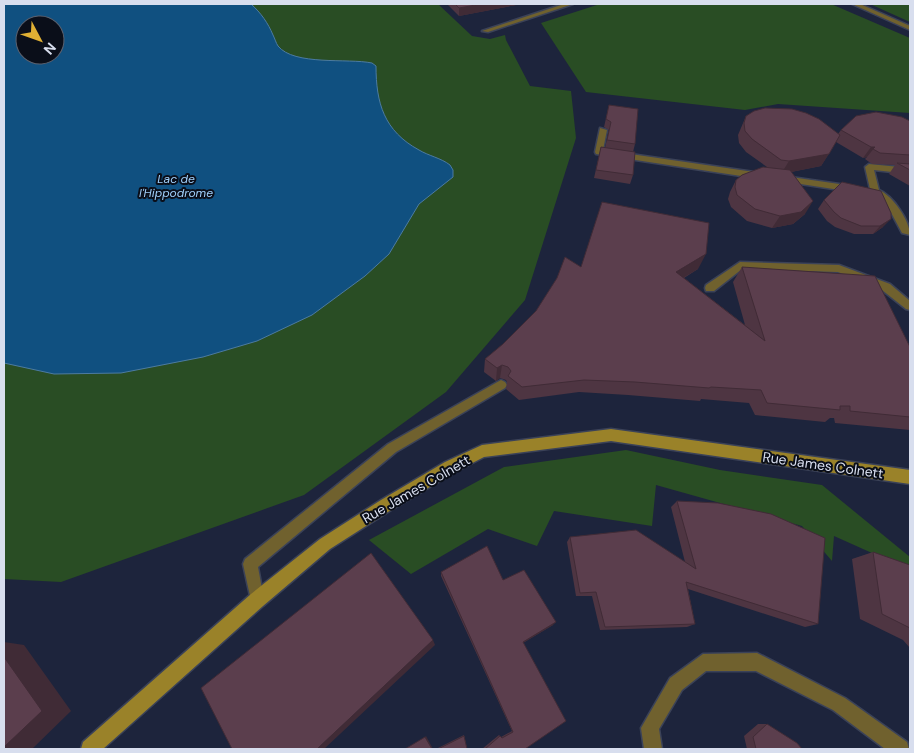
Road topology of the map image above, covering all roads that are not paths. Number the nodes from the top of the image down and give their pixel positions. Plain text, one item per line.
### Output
1 (570, 4) edge
2 (855, 4) edge
3 (910, 28) edge
4 (486, 31) dead end
5 (603, 130) dead end
6 (910, 171) edge
7 (767, 176) edge
8 (777, 178) edge
9 (875, 192) junction
10 (910, 232) edge
11 (710, 288) dead end
12 (910, 306) edge
13 (501, 385) edge
14 (910, 477) edge
15 (257, 600) junction
16 (90, 749) edge
17 (653, 749) edge
18 (900, 749) edge

1 - 4 street
2 - 3 street
5 - 7 lane
6 - 9 lane
8 - 9 lane
9 - 10 lane
11 - 12 lane
13 - 15 lane
14 - 15 main road, Rue James Colnett
15 - 16 main road, Rue James Colnett
17 - 18 street

